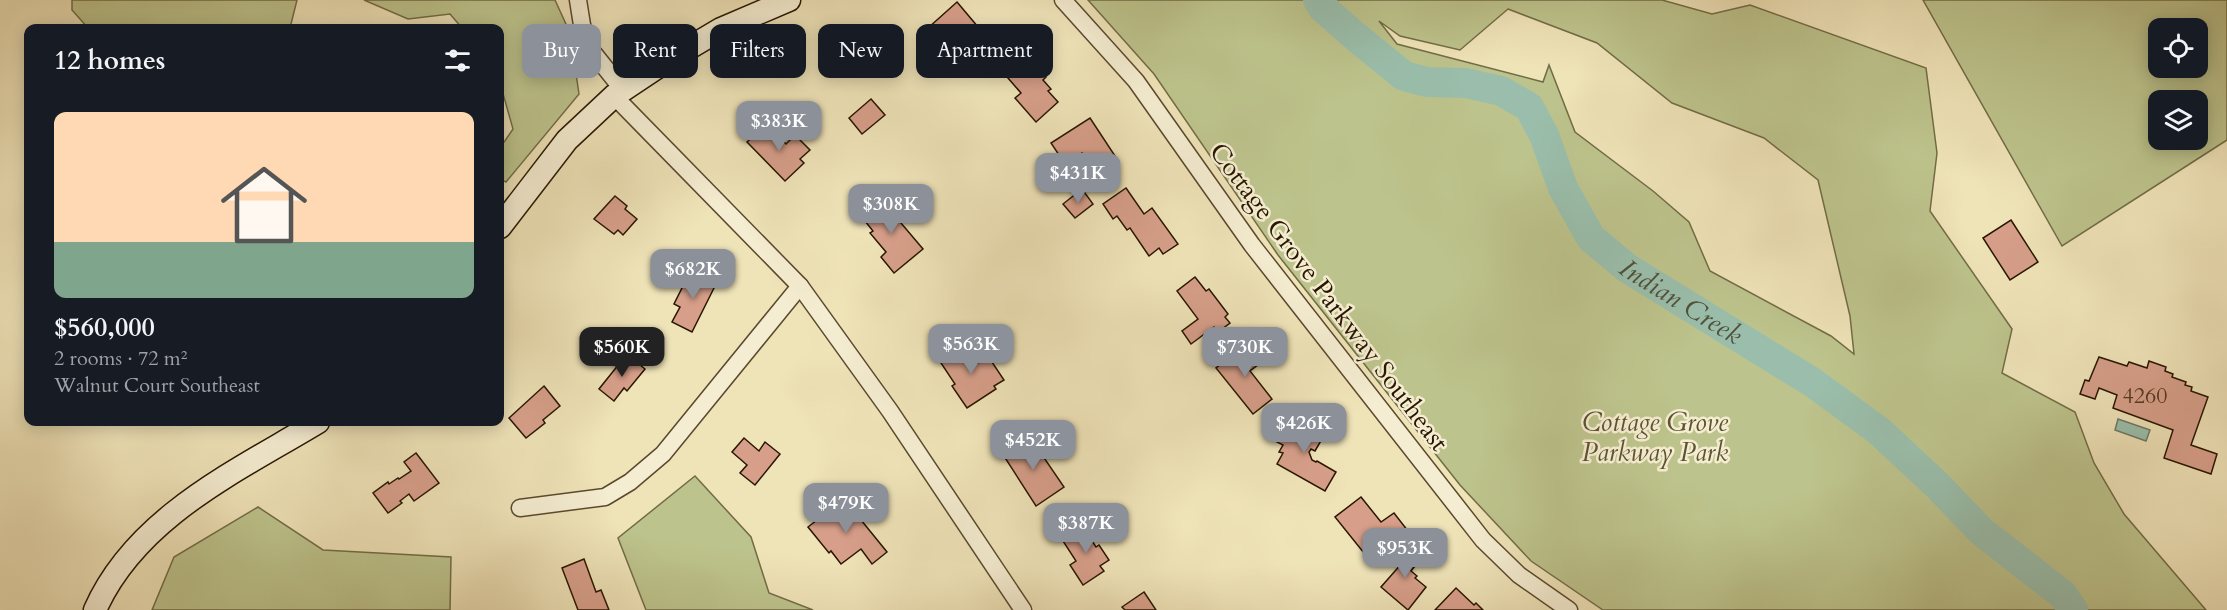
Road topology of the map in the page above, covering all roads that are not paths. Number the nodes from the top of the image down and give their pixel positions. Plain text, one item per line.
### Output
1 (578, 0) edge
2 (789, 0) edge
3 (1063, 0) edge
4 (618, 93) junction
5 (504, 222) edge
6 (800, 286) junction
7 (311, 426) edge
8 (520, 508) dead end
9 (95, 610) edge
10 (1023, 610) edge
11 (1569, 610) edge

1 - 4 street
2 - 4 main road
3 - 11 street, Cottage Grove Parkway Southeast
4 - 5 main road
4 - 6 street
6 - 8 street
6 - 10 street
7 - 9 main road

